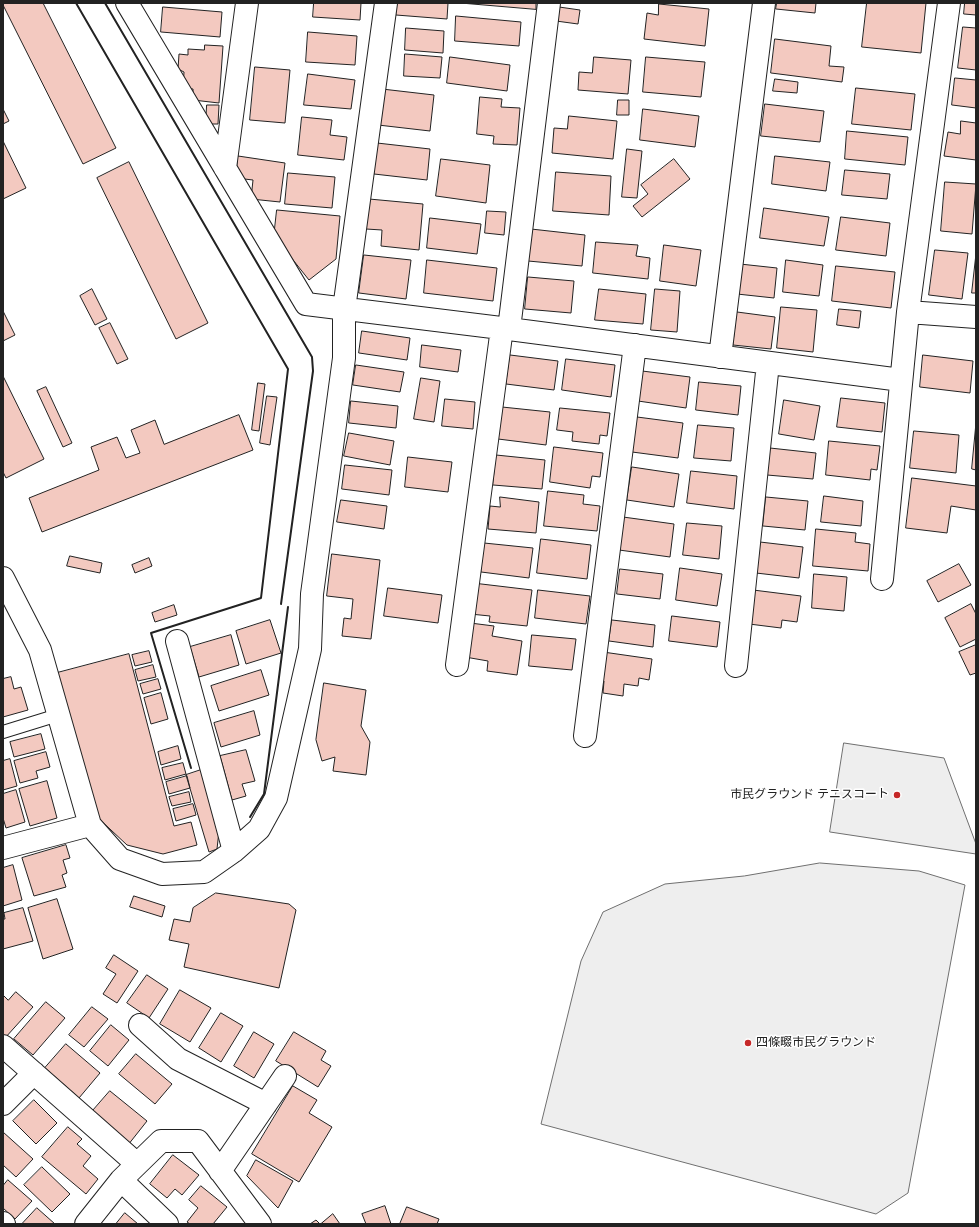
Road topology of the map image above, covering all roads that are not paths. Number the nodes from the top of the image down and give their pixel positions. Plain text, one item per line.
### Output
1 (127, 3) edge
2 (247, 3) edge
3 (386, 3) edge
4 (549, 3) edge
5 (764, 3) edge
6 (949, 3) edge
7 (225, 168) junction
8 (344, 310) junction
9 (908, 312) junction
10 (976, 317) edge
11 (505, 328) junction
12 (635, 345) junction
13 (720, 357) junction
14 (768, 363) junction
15 (901, 380) junction
16 (3, 578) edge
17 (882, 579) dead end
18 (177, 641) dead end
19 (457, 665) dead end
20 (736, 666) dead end
21 (58, 715) junction
22 (3, 732) edge
23 (585, 736) dead end
24 (90, 825) junction
25 (3, 848) edge
26 (234, 851) junction
27 (140, 1025) dead end
28 (3, 1046) edge
29 (34, 1073) junction
30 (286, 1076) dead end
31 (3, 1104) edge
32 (266, 1104) junction
33 (136, 1164) junction
34 (220, 1171) junction
35 (121, 1180) junction
36 (86, 1224) edge
37 (167, 1224) edge
38 (260, 1224) edge

1 - 7 street
2 - 7 street
3 - 8 street
4 - 11 street
5 - 13 street
6 - 9 street
7 - 8 street
8 - 11 street
8 - 26 street
9 - 10 street
9 - 15 street
11 - 12 street
11 - 19 street
12 - 13 street
12 - 23 street
13 - 14 street
14 - 15 street
14 - 20 street
15 - 17 street
16 - 21 street
18 - 26 street
21 - 22 lane
21 - 24 street
24 - 25 street
24 - 26 street
27 - 32 street
28 - 29 street
29 - 31 street
29 - 33 street
30 - 32 street
32 - 34 street
33 - 34 street
33 - 35 street
34 - 38 street
35 - 36 street
35 - 37 street

